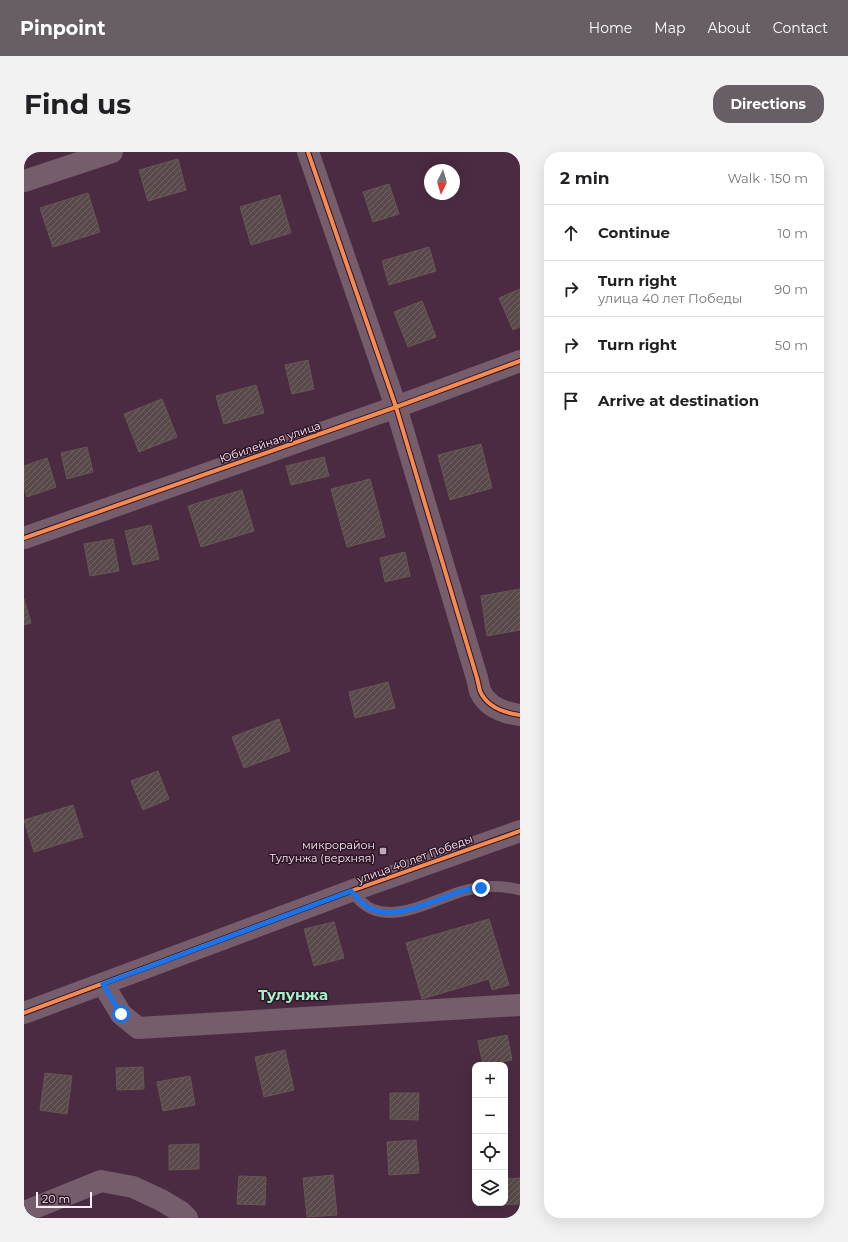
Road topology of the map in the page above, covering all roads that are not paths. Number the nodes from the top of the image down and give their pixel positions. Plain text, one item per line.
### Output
1 (112, 152) edge
2 (308, 152) edge
3 (24, 181) edge
4 (520, 361) edge
5 (396, 407) junction
6 (24, 538) edge
7 (520, 715) edge
8 (520, 831) edge
9 (520, 890) edge
10 (351, 891) junction
11 (103, 984) junction
12 (520, 1005) edge
13 (24, 1013) edge
14 (24, 1212) edge
15 (187, 1218) edge

1 - 3 street
2 - 5 street
4 - 5 street, Юбилейная улица
5 - 6 street, Юбилейная улица
5 - 7 street
8 - 10 street, улица 40 лет Победы
9 - 10 lane
10 - 11 street, улица 40 лет Победы
11 - 12 street
11 - 13 street, улица 40 лет Победы
14 - 15 street

